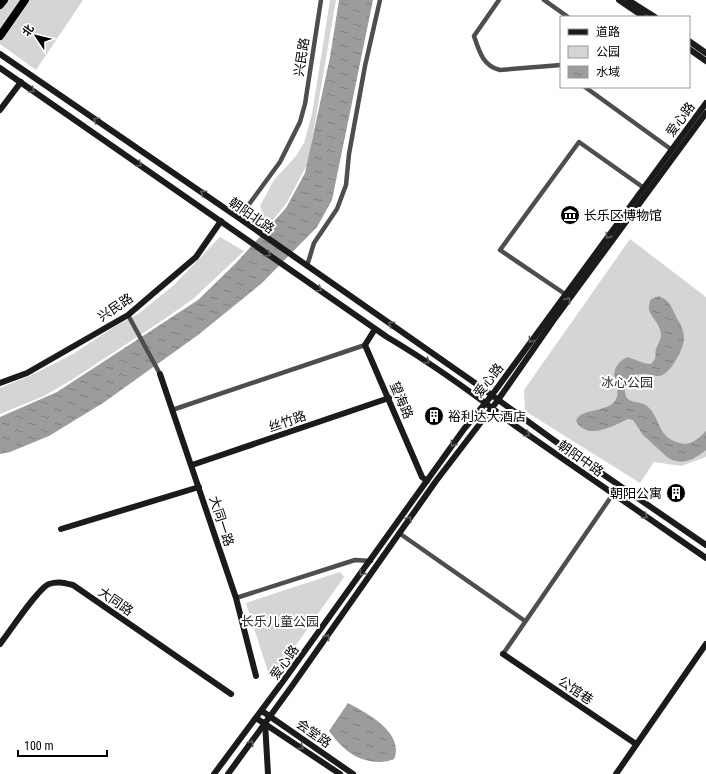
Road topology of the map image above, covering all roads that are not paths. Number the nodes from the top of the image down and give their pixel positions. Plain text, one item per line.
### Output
1 (4, 0) edge
2 (25, 0) edge
3 (321, 0) edge
4 (380, 0) edge
5 (499, 0) edge
6 (544, 0) edge
7 (619, 0) edge
8 (628, 0) edge
9 (0, 5) edge
10 (567, 16) edge
11 (643, 16) edge
12 (653, 16) edge
13 (0, 36) edge
14 (690, 42) edge
15 (690, 50) edge
16 (706, 52) edge
17 (0, 54) edge
18 (706, 61) edge
19 (560, 65) edge
20 (0, 68) edge
21 (21, 82) junction
22 (586, 88) edge
23 (706, 103) edge
24 (0, 110) edge
25 (706, 113) edge
26 (672, 150) junction
27 (644, 188) junction
28 (239, 218) junction
29 (221, 221) junction
30 (307, 266) junction
31 (565, 294) junction
32 (128, 315) junction
33 (375, 329) junction
34 (365, 345) junction
35 (160, 374) joint
36 (0, 383) edge
37 (492, 395) junction
38 (389, 398) junction
39 (498, 400) junction
40 (485, 402) junction
41 (492, 408) junction
42 (172, 410) junction
43 (192, 465) junction
44 (598, 470) junction
45 (592, 479) junction
46 (427, 481) junction
47 (199, 487) junction
48 (614, 494) junction
49 (61, 529) dead end
50 (399, 533) junction
51 (706, 545) edge
52 (706, 558) edge
53 (371, 560) junction
54 (236, 598) junction
55 (525, 621) junction
56 (0, 644) edge
57 (706, 644) edge
58 (503, 654) joint
59 (256, 676) dead end
60 (231, 694) dead end
61 (262, 711) junction
62 (270, 717) junction
63 (256, 718) junction
64 (265, 724) junction
65 (636, 744) junction
66 (214, 774) edge
67 (228, 774) edge
68 (268, 774) edge
69 (340, 774) edge
70 (353, 774) edge
71 (616, 774) edge

1 - 9 highway
2 - 13 highway
3 - 28 street, 兴民路
4 - 30 street
5 - 19 street
6 - 10 street
7 - 11 main road
8 - 12 main road
14 - 16 main road
15 - 18 main road
28 -> 17 main road, 朝阳北路
20 - 21 main road, 朝阳北路
21 - 24 main road
21 -> 29 main road, 朝阳北路
22 - 26 street
23 - 26 main road, 爱心路
39 -> 25 main road, 爱心路
26 - 27 main road, 爱心路
27 -> 31 main road, 爱心路
27 - 31 street
28 - 30 main road, 朝阳北路
29 - 32 main road, 兴民路
29 -> 33 main road, 朝阳北路
37 -> 30 main road, 朝阳北路
31 -> 37 main road, 爱心路
32 - 35 street
32 - 36 main road, 兴民路
33 - 34 main road
33 -> 40 main road, 朝阳北路
34 - 38 main road, 望海路
34 - 42 street
35 - 42 main road, 大同一路
37 - 39 main road, 朝阳中路
37 - 40 main road, 爱心路
38 - 43 main road, 丝竹路
38 - 46 main road, 望海路
39 - 41 main road, 爱心路
39 - 44 main road, 朝阳中路
40 - 41 main road, 朝阳中路
40 -> 46 main road, 爱心路
41 -> 45 main road, 朝阳中路
50 -> 41 main road, 爱心路
42 - 43 main road, 大同一路
43 - 47 main road, 大同一路
44 - 45 main road
44 - 51 main road, 朝阳中路
45 - 48 main road, 朝阳中路
46 - 53 main road, 爱心路
47 - 49 main road
47 - 54 main road, 大同一路
48 -> 52 main road, 朝阳中路
48 - 55 street
50 - 55 street
62 -> 50 main road, 爱心路
53 - 54 street
53 -> 61 main road, 爱心路
54 - 59 main road, 大同一路
55 - 58 street
56 - 60 main road, 大同路
57 - 65 main road
58 - 65 main road, 公馆巷
61 - 62 main road, 会堂路
61 - 63 main road, 爱心路
61 - 64 main road
62 - 64 main road, 爱心路
62 - 70 main road, 会堂路
63 - 64 main road, 会堂路
63 - 66 main road, 爱心路
67 -> 64 main road, 爱心路
64 - 68 main road
64 -> 69 main road, 会堂路
65 - 71 main road

